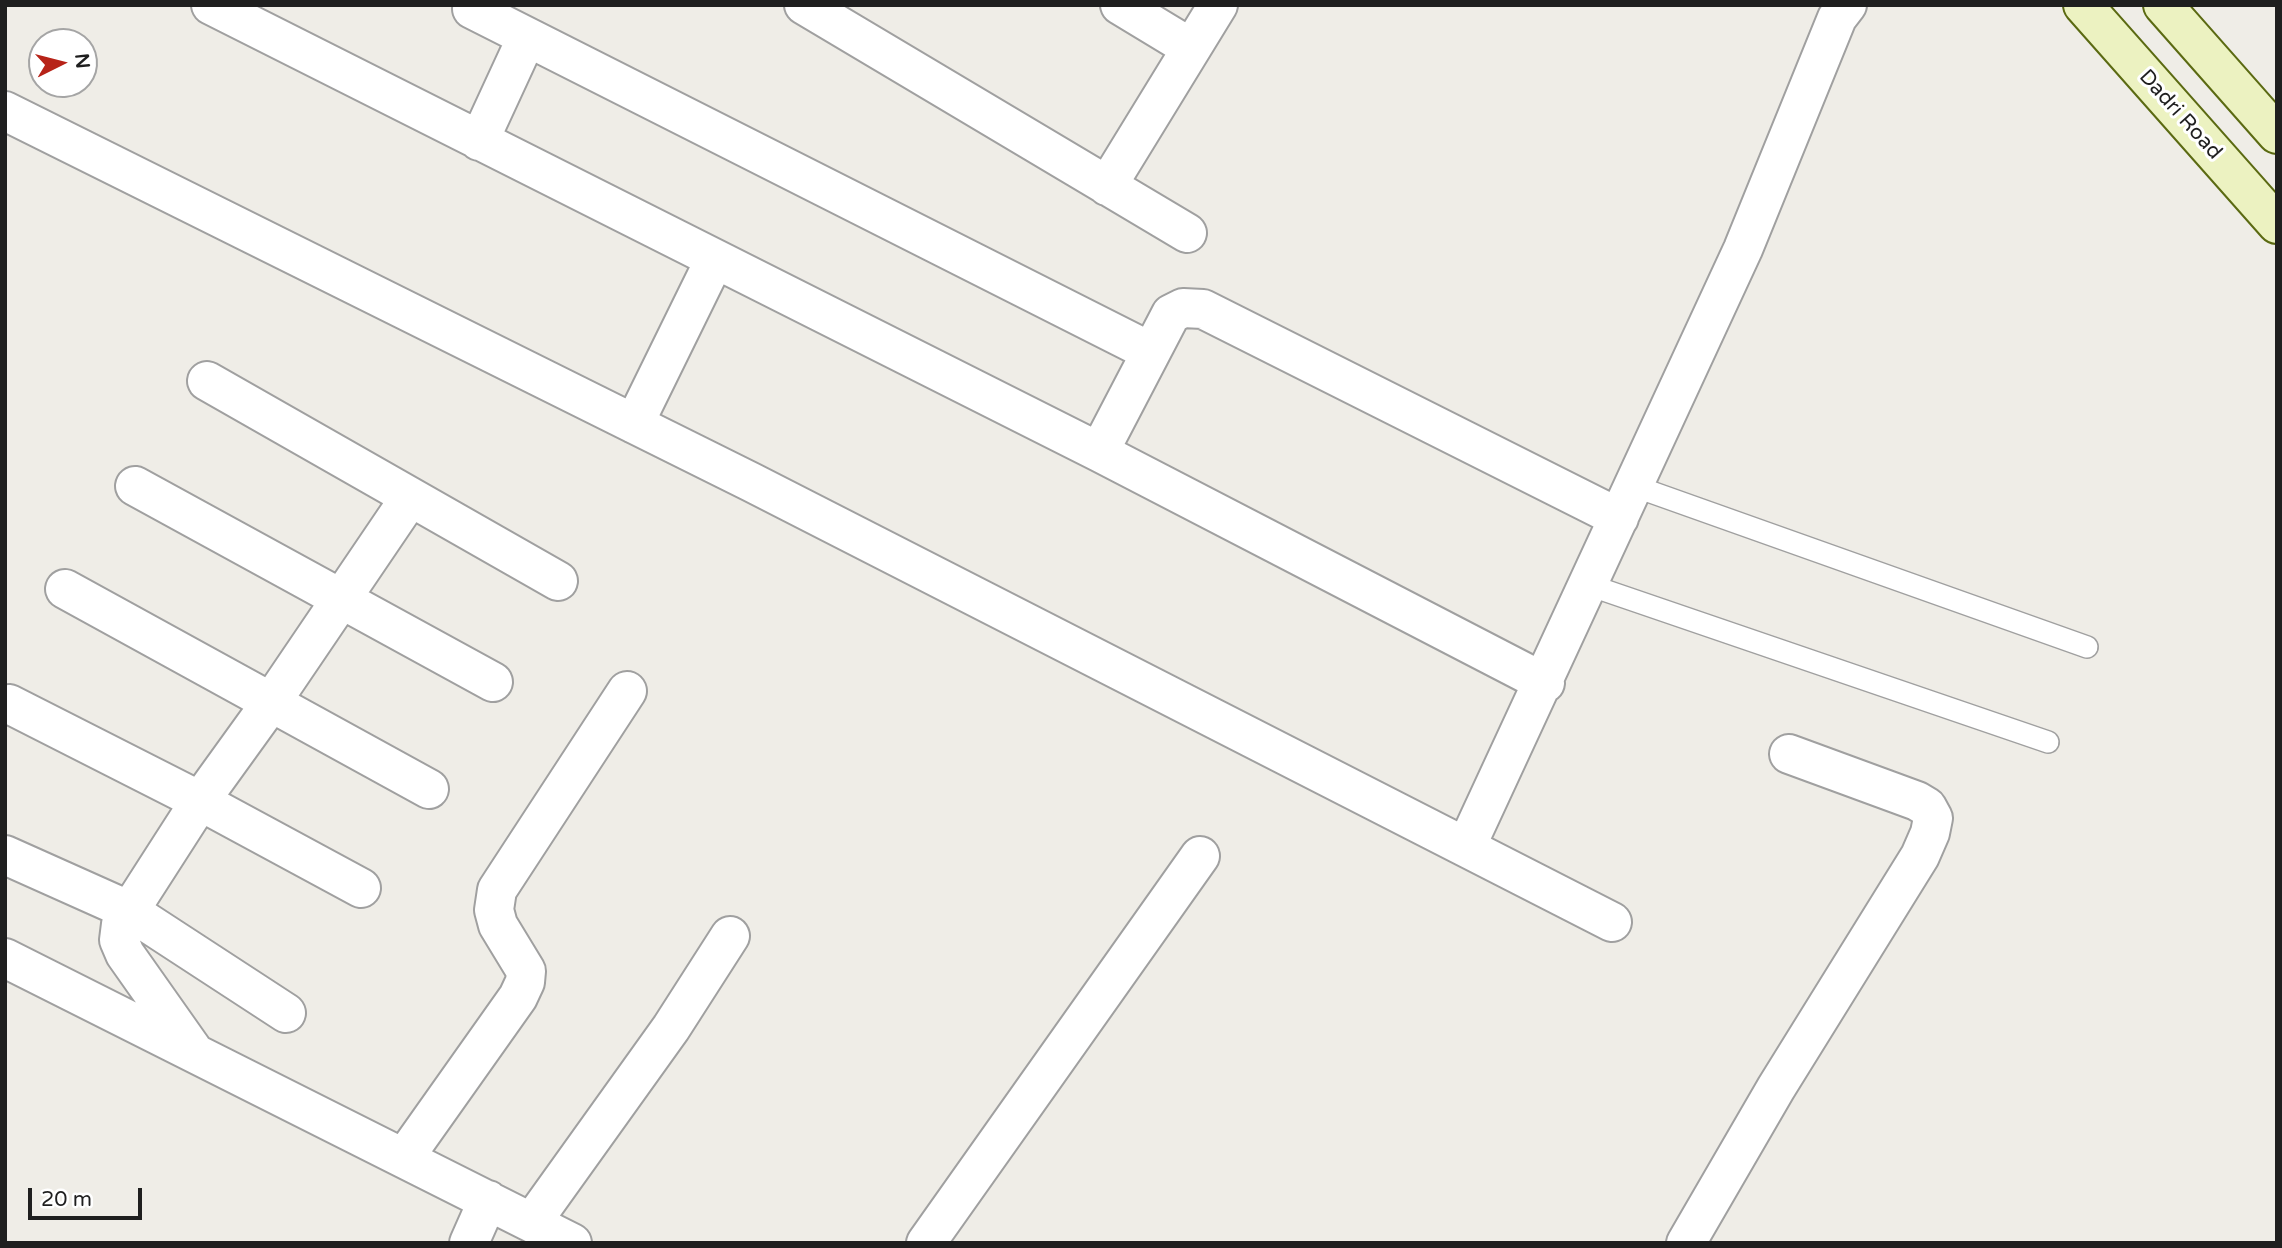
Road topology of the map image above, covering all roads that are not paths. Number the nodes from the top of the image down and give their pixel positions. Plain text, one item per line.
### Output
1 (211, 5) edge
2 (804, 5) edge
3 (1120, 5) edge
4 (1217, 5) edge
5 (1847, 5) edge
6 (2083, 5) edge
7 (2163, 5) edge
8 (472, 9) dead end
9 (527, 37) junction
10 (1191, 48) junction
11 (5, 111) edge
12 (2277, 134) edge
13 (479, 141) junction
14 (1107, 186) junction
15 (2277, 224) edge
16 (1187, 233) dead end
17 (715, 259) junction
18 (1150, 352) junction
19 (207, 381) dead end
20 (634, 424) junction
21 (1099, 452) junction
22 (135, 486) dead end
23 (409, 499) junction
24 (1627, 502) junction
25 (558, 581) dead end
26 (1589, 585) junction
27 (65, 589) dead end
28 (341, 601) junction
29 (2087, 647) dead end
30 (493, 682) dead end
31 (1545, 682) junction
32 (627, 691) dead end
33 (9, 704) dead end
34 (270, 704) junction
35 (2048, 742) dead end
36 (1788, 754) dead end
37 (429, 789) dead end
38 (200, 801) junction
39 (1466, 847) junction
40 (5, 855) edge
41 (1200, 856) dead end
42 (361, 888) dead end
43 (128, 911) junction
44 (1612, 922) dead end
45 (730, 936) dead end
46 (5, 958) edge
47 (286, 1013) dead end
48 (192, 1049) junction
49 (404, 1157) junction
50 (488, 1200) junction
51 (532, 1222) junction
52 (469, 1243) edge
53 (572, 1243) edge
54 (926, 1243) edge
55 (1686, 1243) edge

1 - 13 street
2 - 14 street
3 - 10 street
4 - 10 street
5 - 24 street
6 - 15 street, Dadri Road
7 - 12 street
8 - 9 street
9 - 13 street
9 - 18 street
10 - 14 street
11 - 20 street
13 - 17 street
14 - 16 street
17 - 20 street
17 - 21 street
18 - 21 street
18 - 24 street
19 - 23 street
20 - 39 street
21 - 31 street
22 - 28 street
23 - 25 street
23 - 28 street
24 - 26 street
24 - 29 lane
26 - 31 street
26 - 35 lane
27 - 34 street
28 - 30 street
28 - 34 street
31 - 39 street
32 - 49 street
33 - 38 street
34 - 37 street
34 - 38 street
36 - 55 street
38 - 42 street
38 - 43 street
39 - 44 street
40 - 43 street
41 - 54 street
43 - 47 street
43 - 48 street
45 - 51 street
46 - 48 street
48 - 49 street
49 - 50 street
50 - 51 street
50 - 52 street
51 - 53 street

